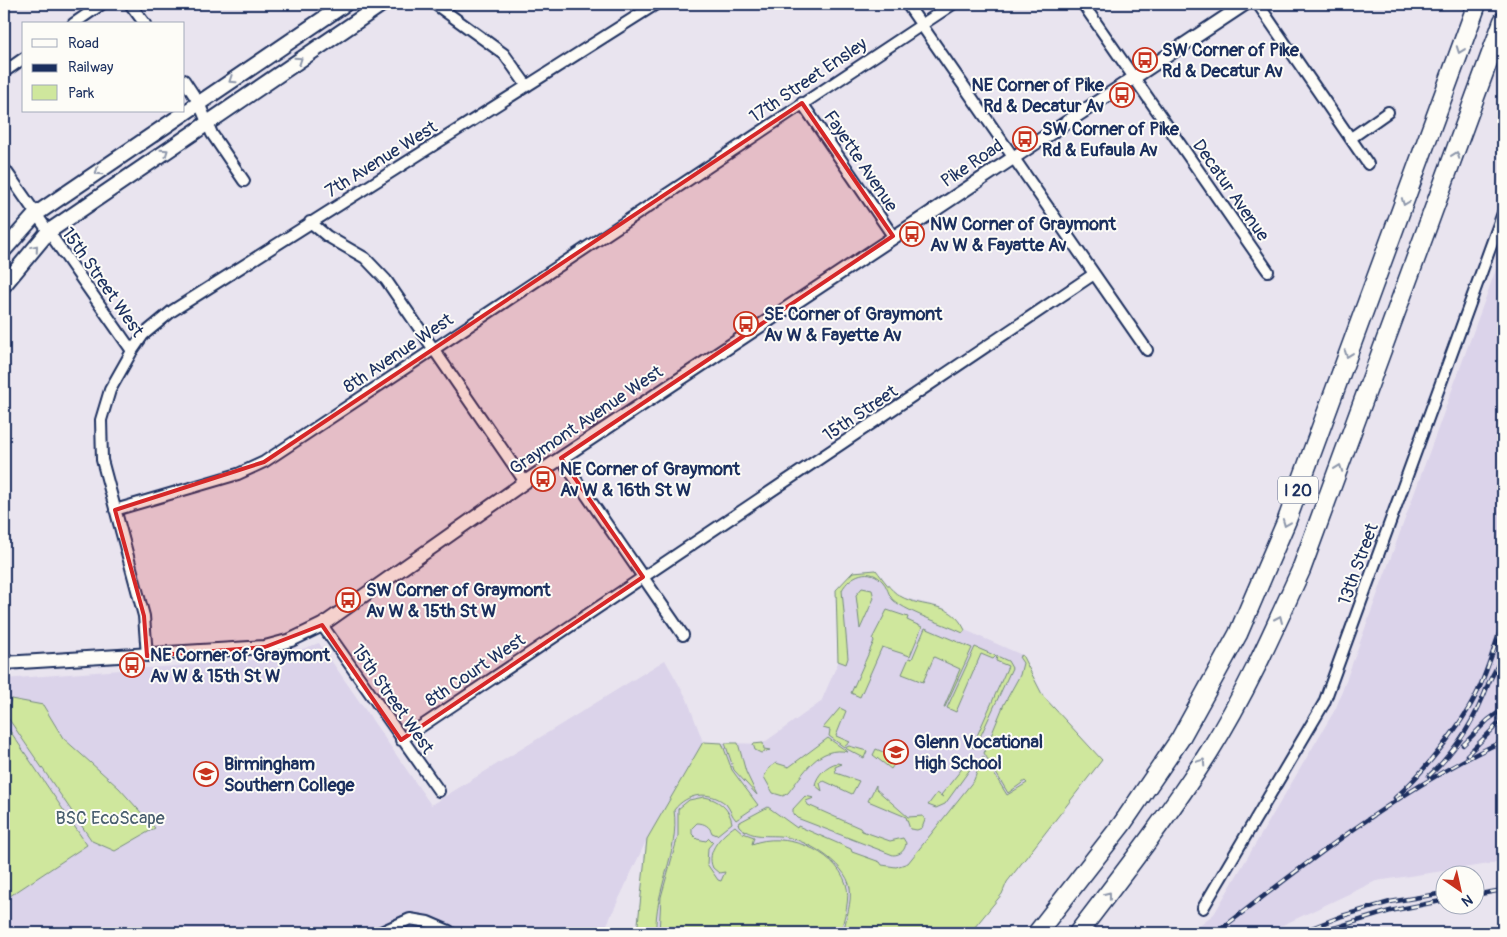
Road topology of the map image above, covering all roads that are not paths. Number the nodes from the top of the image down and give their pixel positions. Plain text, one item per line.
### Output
1 (102, 4) edge
2 (130, 4) edge
3 (345, 4) edge
4 (382, 4) edge
5 (435, 4) edge
6 (656, 4) edge
7 (907, 4) edge
8 (953, 4) edge
9 (1083, 4) edge
10 (1245, 4) edge
11 (1258, 4) edge
12 (1477, 4) edge
13 (1503, 21) edge
14 (76, 22) edge
15 (143, 22) edge
16 (922, 25) junction
17 (22, 59) edge
18 (4, 72) edge
19 (1133, 77) junction
20 (185, 81) edge
21 (527, 86) junction
22 (200, 102) junction
23 (802, 103) junction
24 (1388, 112) dead end
25 (207, 122) junction
26 (1351, 138) junction
27 (1014, 156) junction
28 (1368, 164) dead end
29 (4, 168) edge
30 (244, 181) dead end
31 (680, 184) joint
32 (1503, 213) edge
33 (36, 214) junction
34 (310, 222) junction
35 (48, 232) junction
36 (893, 236) junction
37 (4, 250) edge
38 (1268, 271) dead end
39 (1094, 274) junction
40 (4, 286) edge
41 (433, 349) junction
42 (1147, 350) dead end
43 (132, 351) junction
44 (561, 458) junction
45 (525, 482) junction
46 (115, 510) junction
47 (643, 577) junction
48 (322, 625) junction
49 (683, 635) dead end
50 (148, 656) junction
51 (4, 663) edge
52 (401, 740) junction
53 (439, 791) dead end
54 (1203, 908) dead end
55 (449, 932) dead end
56 (379, 933) edge
57 (1037, 933) edge
58 (1078, 933) edge

1 - 14 street
2 - 15 street
3 -> 22 main road
25 -> 4 main road
5 - 21 street
6 - 21 street, 7th Avenue West
7 - 16 street
8 - 16 street, 17th Street Ensley
9 - 19 street, Decatur Avenue
10 - 19 street, Pike Road
11 - 26 street
12 -> 57 highway, I 20
58 -> 13 highway, I 20
16 - 23 street, 17th Street Ensley
16 - 27 street
17 - 18 street
19 - 27 street, Pike Road
19 - 38 street, Decatur Avenue
20 - 22 street
21 - 34 street, 7th Avenue West
22 - 25 street
22 -> 33 main road
23 - 31 street, 17th Street Ensley
23 - 36 street, Fayette Avenue
24 - 26 street
25 - 30 street
35 -> 25 main road
26 - 28 street
27 - 36 street, Pike Road
27 - 39 street
29 - 33 street, 15th Street West
31 - 41 street, 8th Avenue West
32 - 54 street, 13th Street
33 - 35 street, 15th Street West
33 - 37 main road
34 - 41 street
34 - 43 street, 7th Avenue West
40 -> 35 main road
35 - 43 street, 15th Street West
36 - 44 street, Graymont Avenue West
39 - 42 street
39 - 47 street, 15th Street
41 - 45 street
41 - 46 street, 8th Avenue West
43 - 46 street, 15th Street West
44 - 45 street, Graymont Avenue West
44 - 47 street
45 - 48 street, Graymont Avenue West
46 - 50 street, 15th Street West
47 - 49 street
47 - 52 street, 8th Court West
48 - 50 street, Graymont Avenue West
48 - 52 street, 15th Street West
50 - 51 street, Graymont Avenue West
52 - 53 street, 15th Street West
55 - 56 street

